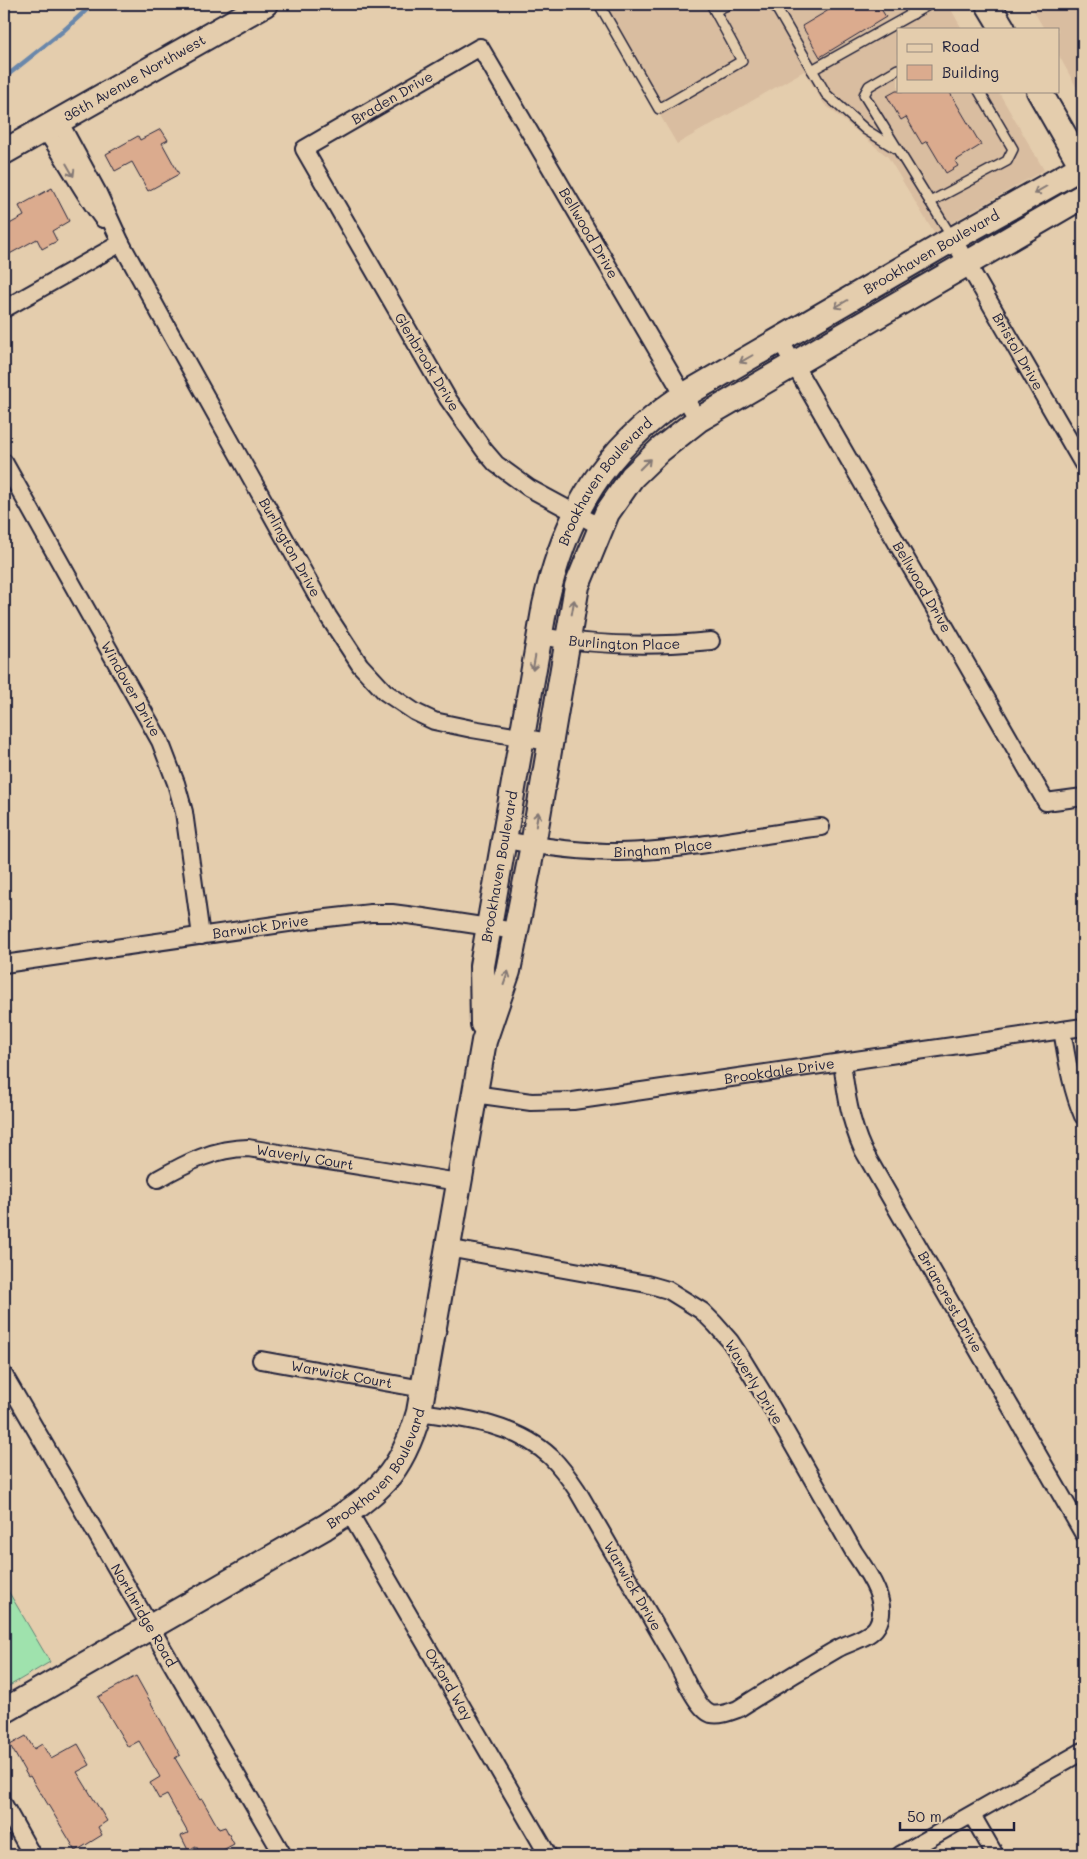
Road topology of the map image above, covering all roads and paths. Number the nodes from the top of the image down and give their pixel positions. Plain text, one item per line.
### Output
1 (265, 4) edge
2 (599, 4) edge
3 (729, 4) edge
4 (774, 4) edge
5 (907, 4) edge
6 (930, 4) edge
7 (713, 8) edge
8 (913, 14) junction
9 (480, 47) joint
10 (812, 70) junction
11 (897, 70) edge
12 (980, 92) edge
13 (1040, 92) edge
14 (52, 125) junction
15 (304, 149) joint
16 (897, 149) junction
17 (4, 152) edge
18 (1083, 167) edge
19 (1083, 196) edge
20 (930, 202) junction
21 (953, 239) junction
22 (121, 243) junction
23 (967, 264) junction
24 (906, 283) junction
25 (4, 309) edge
26 (780, 340) junction
27 (794, 363) junction
28 (683, 396) junction
29 (698, 420) junction
30 (4, 462) edge
31 (1083, 464) edge
32 (575, 514) junction
33 (601, 528) junction
34 (539, 636) junction
35 (568, 640) junction
36 (711, 641) dead end
37 (521, 737) junction
38 (549, 742) junction
39 (1083, 797) edge
40 (821, 826) dead end
41 (505, 840) junction
42 (533, 845) junction
43 (489, 926) junction
44 (516, 931) junction
45 (201, 936) junction
46 (4, 964) edge
47 (1083, 1026) edge
48 (1062, 1030) junction
49 (484, 1041) junction
50 (842, 1062) junction
51 (474, 1094) junction
52 (1083, 1116) edge
53 (158, 1179) dead end
54 (458, 1182) junction
55 (447, 1248) junction
56 (261, 1360) dead end
57 (4, 1375) edge
58 (423, 1389) junction
59 (418, 1412) junction
60 (349, 1512) junction
61 (1083, 1534) edge
62 (150, 1626) junction
63 (839, 1648) joint
64 (4, 1711) edge
65 (1083, 1750) edge
66 (4, 1805) edge
67 (972, 1815) junction
68 (32, 1855) edge
69 (283, 1855) edge
70 (548, 1855) edge
71 (900, 1855) edge
72 (995, 1855) edge

1 - 14 street, 36th Avenue Northwest
2 - 7 lane
3 - 7 lane
4 - 10 lane
5 - 8 lane
6 - 8 lane
8 - 10 lane
9 - 15 street, Braden Drive
9 - 28 street, Bellwood Drive
10 - 16 lane
11 - 16 lane
12 - 20 lane
13 - 18 street
14 - 17 street, 36th Avenue Northwest
14 - 22 street, Burlington Drive
15 - 32 street, Glenbrook Drive
16 - 20 lane
18 -> 21 street, Brookhaven Boulevard
19 - 23 street, Brookhaven Boulevard
20 - 21 lane
21 - 23 street, Bristol Drive
21 - 24 street, Brookhaven Boulevard
22 - 25 street
22 - 37 street, Burlington Drive
23 - 24 street, Brookhaven Boulevard
23 - 31 street, Bristol Drive
24 -> 26 street, Brookhaven Boulevard
24 - 27 street, Brookhaven Boulevard
26 - 27 street, Bellwood Drive
26 -> 28 street, Brookhaven Boulevard
27 - 29 street, Brookhaven Boulevard
27 - 39 street, Bellwood Drive
28 - 29 street, Bellwood Drive
28 - 32 street, Brookhaven Boulevard
33 -> 29 street, Brookhaven Boulevard
30 - 45 street, Windover Drive
32 - 33 street, Glenbrook Drive
32 - 34 street, Brookhaven Boulevard
35 -> 33 street, Brookhaven Boulevard
34 - 35 street, Burlington Place
34 -> 37 street, Brookhaven Boulevard
35 - 36 street, Burlington Place
35 - 38 street, Brookhaven Boulevard
37 - 38 street, Burlington Drive
37 - 41 street, Brookhaven Boulevard
42 -> 38 street, Brookhaven Boulevard
40 - 42 street, Bingham Place
41 - 42 street, Bingham Place
41 - 43 street, Brookhaven Boulevard
42 - 44 street, Brookhaven Boulevard
43 - 44 street, Barwick Drive
43 - 45 street, Barwick Drive
43 - 49 street, Brookhaven Boulevard
49 -> 44 street, Brookhaven Boulevard
45 - 46 street, Barwick Drive
47 - 48 street, Brookdale Drive
48 - 50 street, Brookdale Drive
48 - 52 street
49 - 51 street, Brookhaven Boulevard
50 - 51 street, Brookdale Drive
50 - 61 street, Briarcrest Drive
51 - 54 street, Brookhaven Boulevard
53 - 54 street, Waverly Court
54 - 55 street, Brookhaven Boulevard
55 - 58 street, Brookhaven Boulevard
55 - 63 street, Waverly Drive
56 - 58 street, Warwick Court
57 - 62 street, Northridge Road
58 - 59 street, Brookhaven Boulevard
59 - 60 street, Brookhaven Boulevard
59 - 63 street, Warwick Drive
60 - 62 street, Brookhaven Boulevard
60 - 70 street, Oxford Way
62 - 64 street, Brookhaven Boulevard
62 - 69 street, Northridge Road
65 - 67 street
66 - 68 street
67 - 71 street
67 - 72 street

